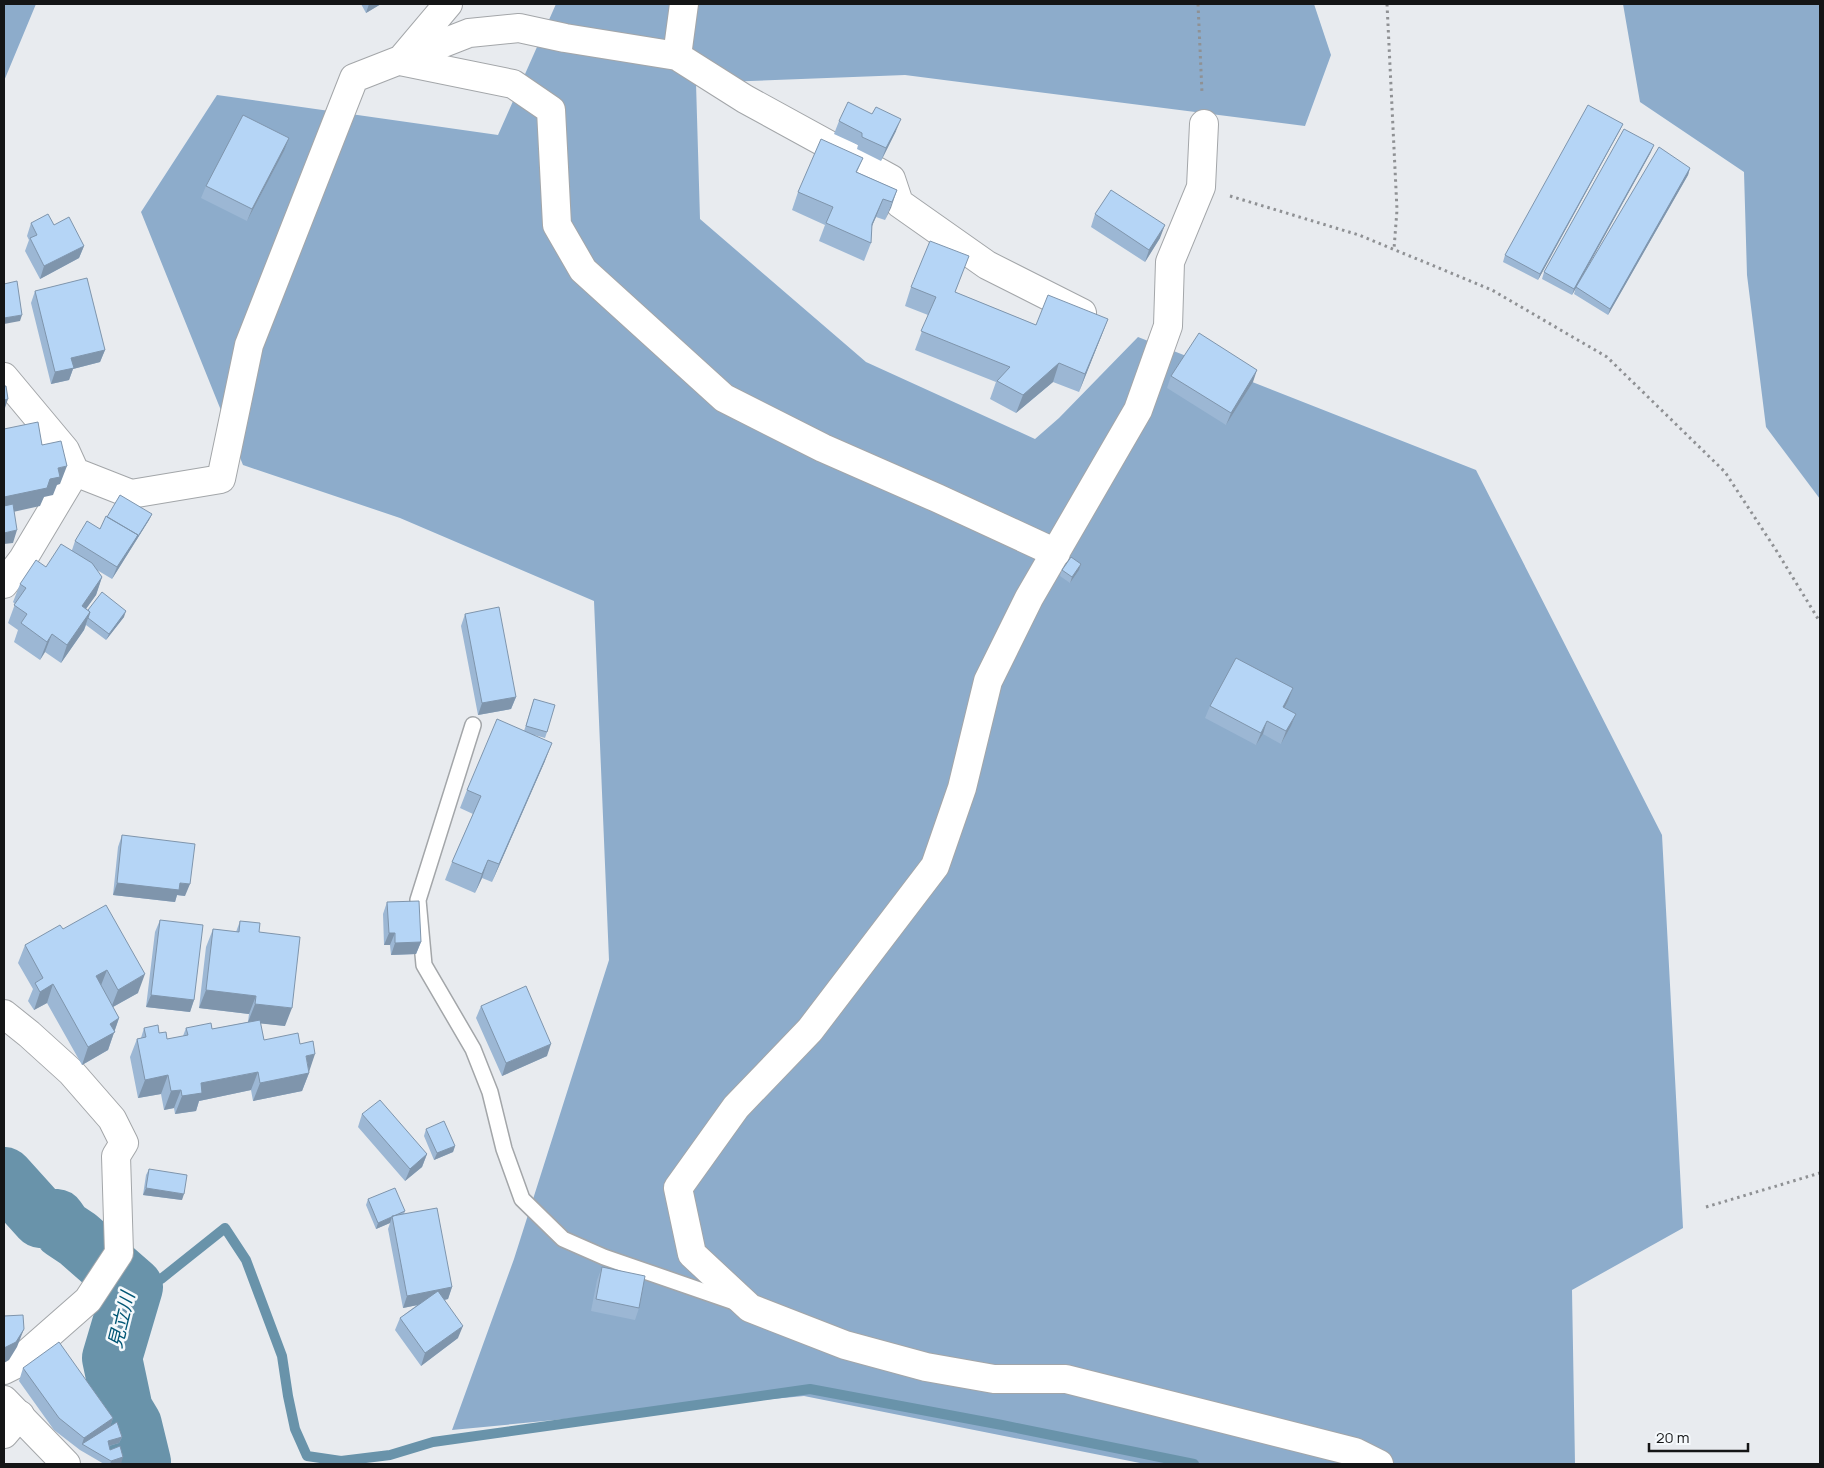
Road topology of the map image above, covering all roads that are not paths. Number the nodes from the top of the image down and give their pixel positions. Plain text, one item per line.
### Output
1 (448, 4) edge
2 (684, 4) edge
3 (678, 56) junction
4 (400, 61) junction
5 (1204, 124) road end
6 (1086, 315) edge
7 (4, 378) edge
8 (75, 472) junction
9 (1056, 553) junction
10 (4, 584) edge
11 (473, 725) dead end
12 (4, 1014) edge
13 (750, 1308) junction
14 (4, 1370) edge
15 (9, 1416) edge
16 (66, 1464) edge
17 (1379, 1464) edge

1 - 4 street
2 - 3 street
3 - 4 street
3 - 6 street
4 - 8 street
4 - 9 street
5 - 9 street
7 - 8 street
8 - 10 street
9 - 13 street
11 - 13 lane
12 - 14 street
13 - 17 street
15 - 16 street

